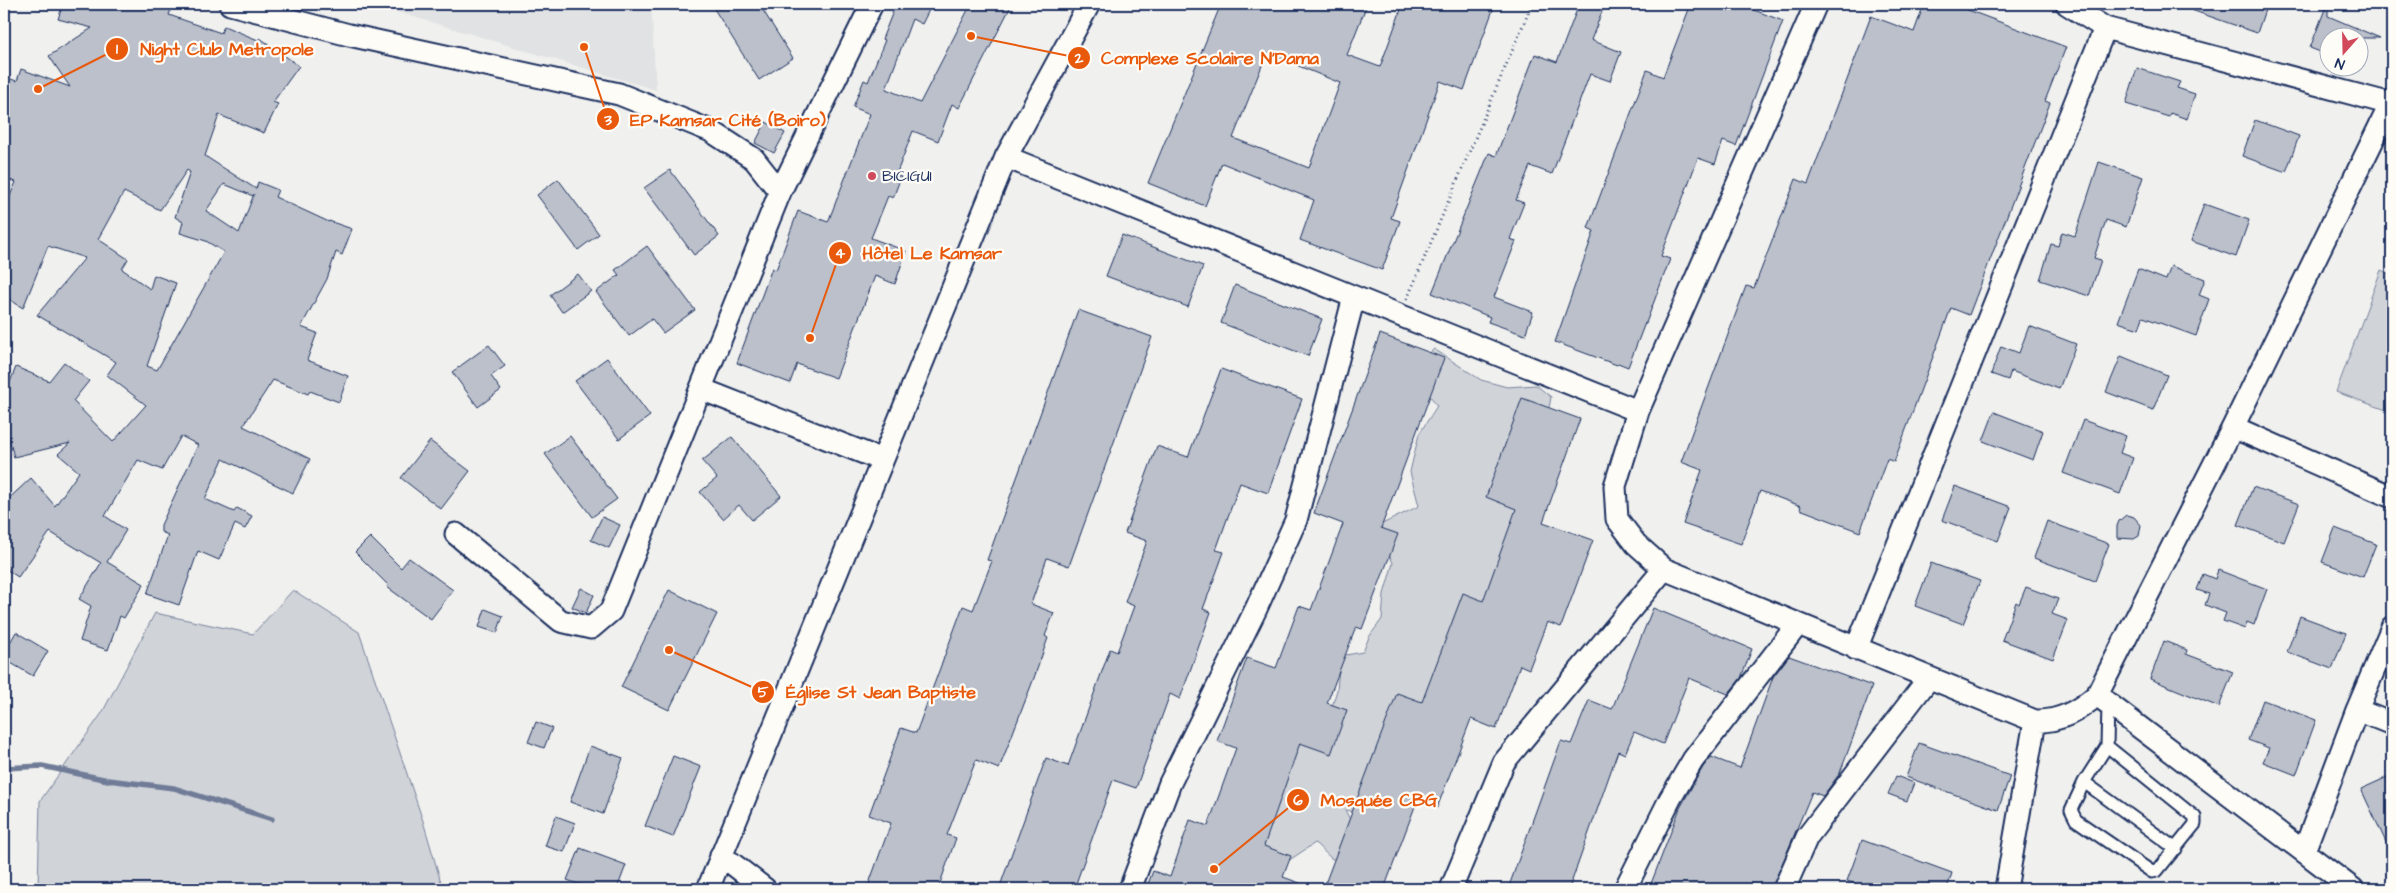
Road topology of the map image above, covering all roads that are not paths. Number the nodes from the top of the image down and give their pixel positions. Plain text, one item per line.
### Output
1 (230, 4) edge
2 (872, 4) edge
3 (1089, 4) edge
4 (1816, 4) edge
5 (2067, 4) edge
6 (2105, 28) junction
7 (2391, 103) edge
8 (1006, 157) junction
9 (780, 192) junction
10 (1354, 297) junction
11 (701, 389) junction
12 (1638, 411) junction
13 (2233, 427) junction
14 (882, 460) junction
15 (2392, 497) edge
16 (456, 534) dead end
17 (1664, 569) junction
18 (1798, 624) junction
19 (2392, 627) edge
20 (1856, 648) junction
21 (1929, 678) junction
22 (2102, 699) junction
23 (2357, 710) junction
24 (2035, 721) junction
25 (2392, 724) edge
26 (2107, 746) junction
27 (2084, 782) junction
28 (2176, 849) junction
29 (2304, 851) junction
30 (721, 855) junction
31 (708, 889) edge
32 (765, 889) edge
33 (1130, 889) edge
34 (1451, 889) edge
35 (1625, 889) edge
36 (1784, 889) edge
37 (2006, 889) edge
38 (2353, 889) edge

1 - 9 street
2 - 9 street
3 - 8 street
4 - 12 street
5 - 6 street
6 - 7 street
6 - 20 street
7 - 13 street
8 - 10 street
8 - 14 street
9 - 11 street
10 - 12 street
10 - 33 street
11 - 14 street
11 - 16 street
12 - 17 street
13 - 15 street
13 - 22 street
14 - 30 street
17 - 18 street
17 - 34 street
18 - 20 street
18 - 35 street
19 - 23 street
20 - 21 street
21 - 24 street
21 - 36 street
22 - 24 street
22 - 26 lane
22 - 29 street
23 - 25 street
23 - 29 street
24 - 37 street
26 - 27 lane
26 - 28 lane
27 - 28 lane
27 - 28 lane
29 - 38 street
30 - 31 street
30 - 32 street

